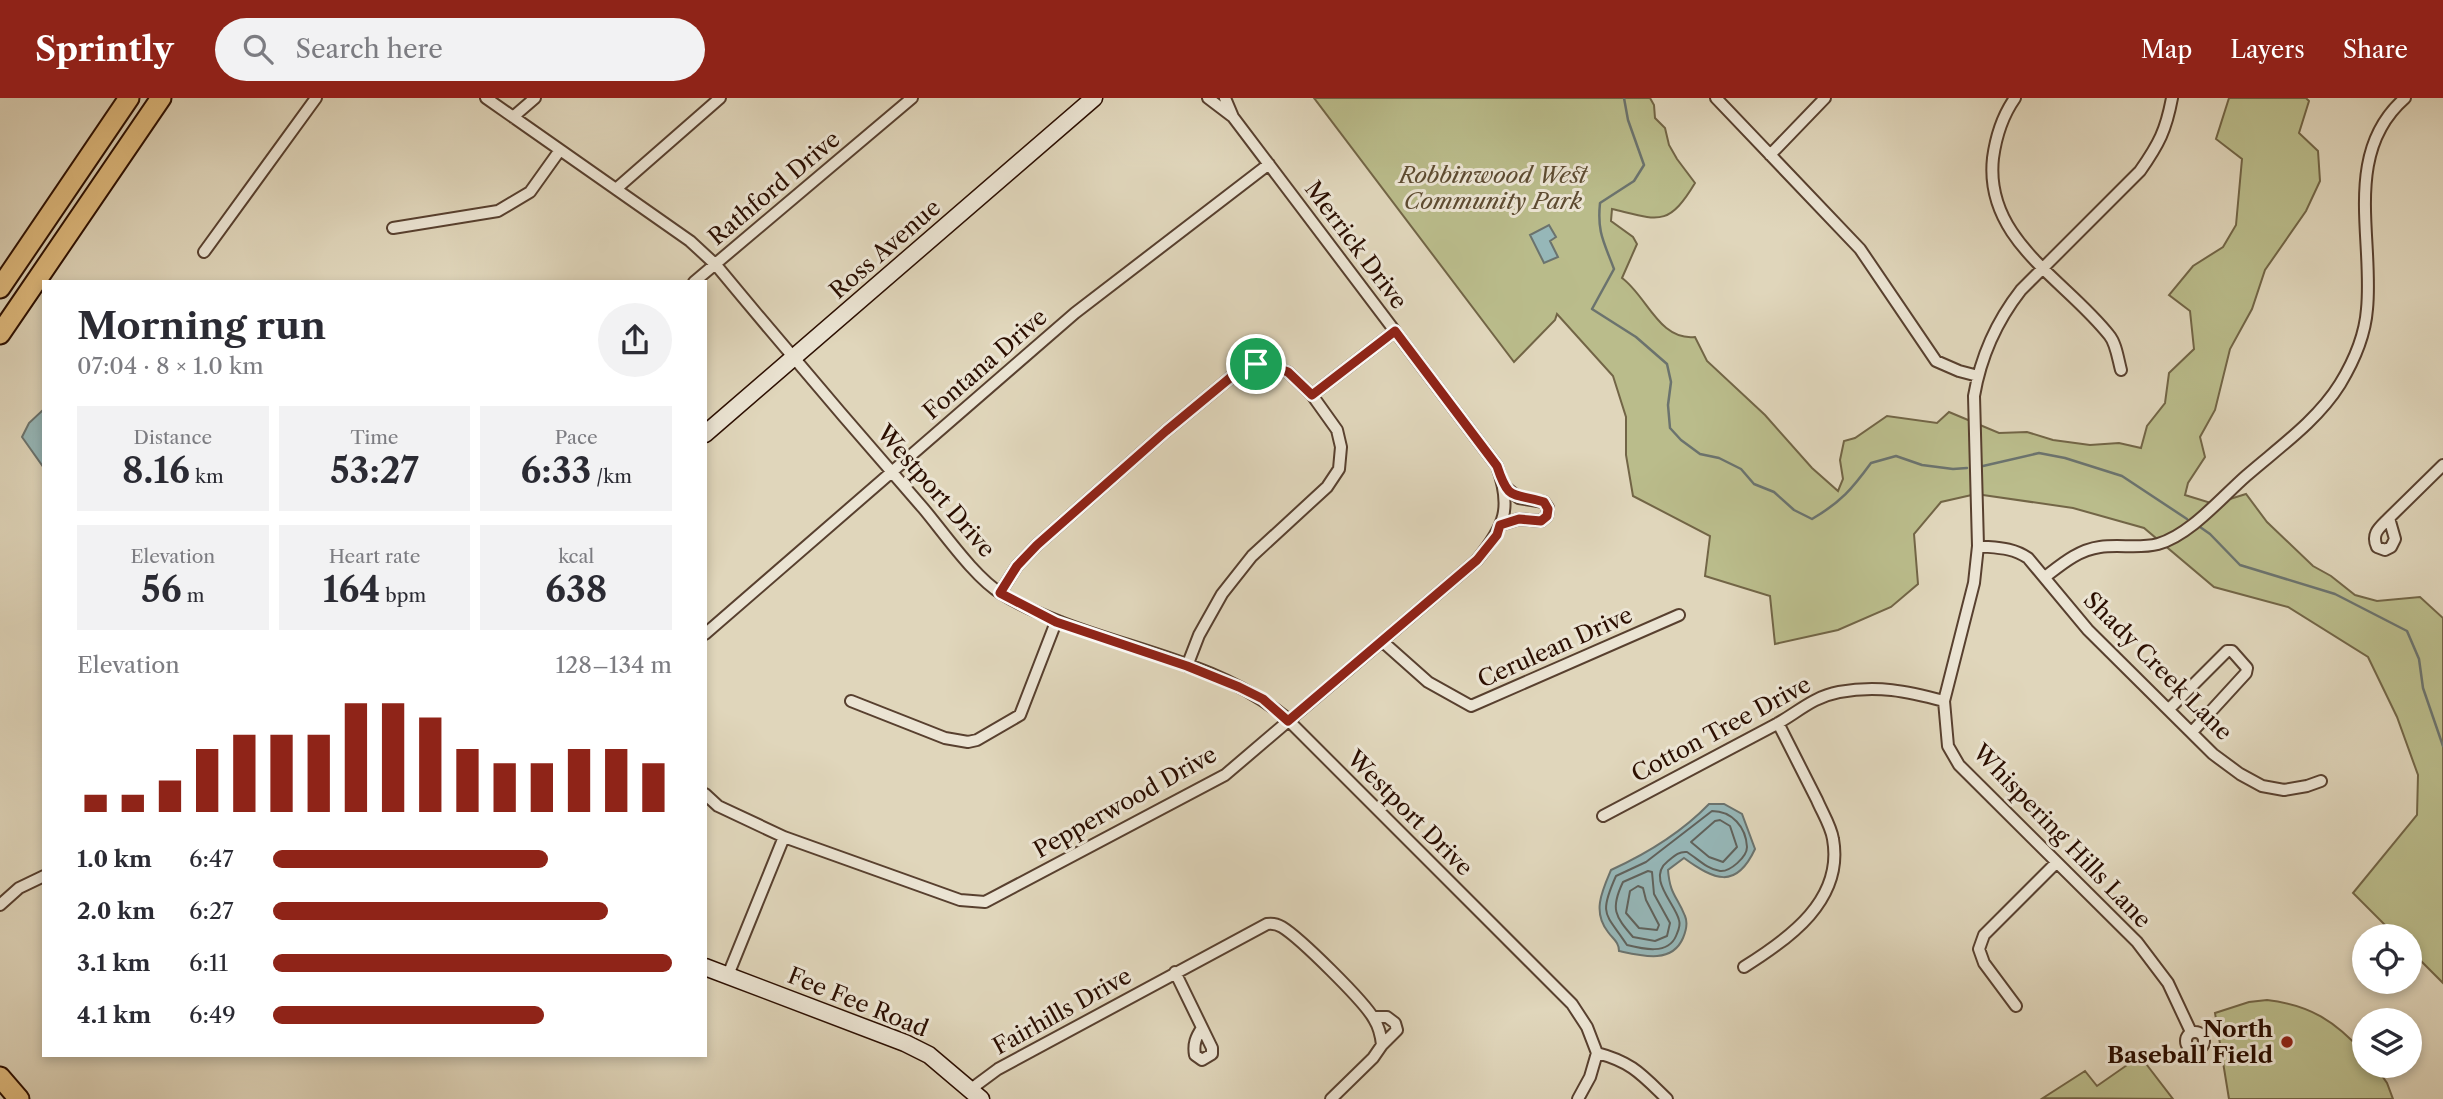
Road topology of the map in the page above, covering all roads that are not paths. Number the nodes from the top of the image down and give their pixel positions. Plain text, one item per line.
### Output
1 (130, 98) edge
2 (161, 98) edge
3 (316, 98) edge
4 (486, 98) edge
5 (535, 98) edge
6 (720, 98) edge
7 (912, 98) edge
8 (1094, 98) edge
9 (1208, 98) edge
10 (1225, 98) edge
11 (1716, 98) edge
12 (1825, 98) edge
13 (2015, 98) edge
14 (2172, 98) edge
15 (2405, 98) edge
16 (513, 117) junction
17 (1233, 117) junction
18 (560, 150) junction
19 (1770, 155) junction
20 (1269, 164) junction
21 (616, 189) junction
22 (393, 228) dead end
23 (204, 252) dead end
24 (716, 265) junction
25 (2043, 268) junction
26 (697, 280) edge
27 (0, 288) edge
28 (1395, 331) junction
29 (0, 334) edge
30 (793, 358) junction
31 (2121, 370) dead end
32 (1978, 376) junction
33 (1312, 395) junction
34 (707, 432) edge
35 (2443, 465) edge
36 (892, 473) junction
37 (1504, 486) junction
38 (1505, 505) joint
39 (2389, 518) dead end
40 (1500, 525) junction
41 (1978, 546) junction
42 (2045, 577) junction
43 (1000, 593) junction
44 (1679, 615) dead end
45 (1056, 622) junction
46 (707, 632) edge
47 (1383, 642) junction
48 (1187, 666) junction
49 (851, 701) dead end
50 (1944, 702) junction
51 (2169, 709) junction
52 (1288, 721) junction
53 (1778, 723) junction
54 (2192, 732) junction
55 (2321, 781) dead end
56 (707, 796) edge
57 (1603, 816) dead end
58 (784, 837) junction
59 (2056, 863) junction
60 (42, 877) edge
61 (0, 905) edge
62 (1744, 967) dead end
63 (707, 968) edge
64 (1175, 972) junction
65 (728, 975) junction
66 (2016, 1006) dead end
67 (1373, 1017) junction
68 (1202, 1028) dead end
69 (2191, 1032) dead end
70 (1382, 1045) junction
71 (1597, 1053) junction
72 (0, 1077) edge
73 (976, 1094) edge
74 (19, 1099) edge
75 (1331, 1099) edge
76 (1578, 1099) edge
77 (1667, 1099) edge

1 - 27 highway
2 - 29 highway
3 - 23 street
4 - 16 street, Westport Drive
5 - 16 street
6 - 21 street
7 - 24 street, Rathford Drive
8 - 30 street, Ross Avenue
9 - 17 street, Merrick Drive
10 - 17 street, Merrick Drive
11 - 19 street
12 - 19 street
13 - 25 street
14 - 25 street, Whispering Hills Lane
15 - 42 street
16 - 18 street, Westport Drive
17 - 20 street, Merrick Drive
18 - 21 street, Westport Drive
18 - 22 street
19 - 32 street
20 - 28 street, Merrick Drive
20 - 36 street, Fontana Drive
21 - 24 street, Westport Drive
24 - 26 street, Rathford Drive
24 - 30 street, Westport Drive
25 - 31 street
25 - 32 street, Whispering Hills Lane
28 - 33 street
28 - 37 street, Merrick Drive
30 - 34 street, Ross Avenue
30 - 36 street, Westport Drive
32 - 41 street, Whispering Hills Lane
33 - 43 street
33 - 48 street
35 - 39 street
36 - 43 street, Westport Drive
36 - 46 street, Fontana Drive
37 - 38 street, Merrick Drive
37 - 40 street
38 - 40 street, Pepperwood Drive
40 - 47 street, Pepperwood Drive
41 - 42 street, Shady Creek Lane
41 - 50 street, Whispering Hills Lane
42 - 51 street, Shady Creek Lane
43 - 45 street, Westport Drive
44 - 47 street, Cerulean Drive
45 - 48 street, Westport Drive
45 - 49 street
47 - 52 street, Pepperwood Drive
48 - 52 street, Westport Drive
50 - 53 street, Cotton Tree Drive
50 - 59 street, Whispering Hills Lane
51 - 54 street, Shady Creek Lane
51 - 54 street
52 - 58 street, Pepperwood Drive
52 - 71 street, Westport Drive
53 - 57 street, Cotton Tree Drive
53 - 62 street
54 - 55 street, Shady Creek Lane
56 - 58 street, Pepperwood Drive
58 - 65 street
59 - 66 street
59 - 69 street, Whispering Hills Lane
60 - 61 street
63 - 65 street, Fee Fee Road
64 - 67 street, Fairhills Drive
64 - 68 street
64 - 73 street, Fairhills Drive
65 - 73 street, Fee Fee Road
67 - 70 street, Fairhills Drive
67 - 70 street
70 - 75 street
71 - 76 street
71 - 77 street
72 - 74 highway

